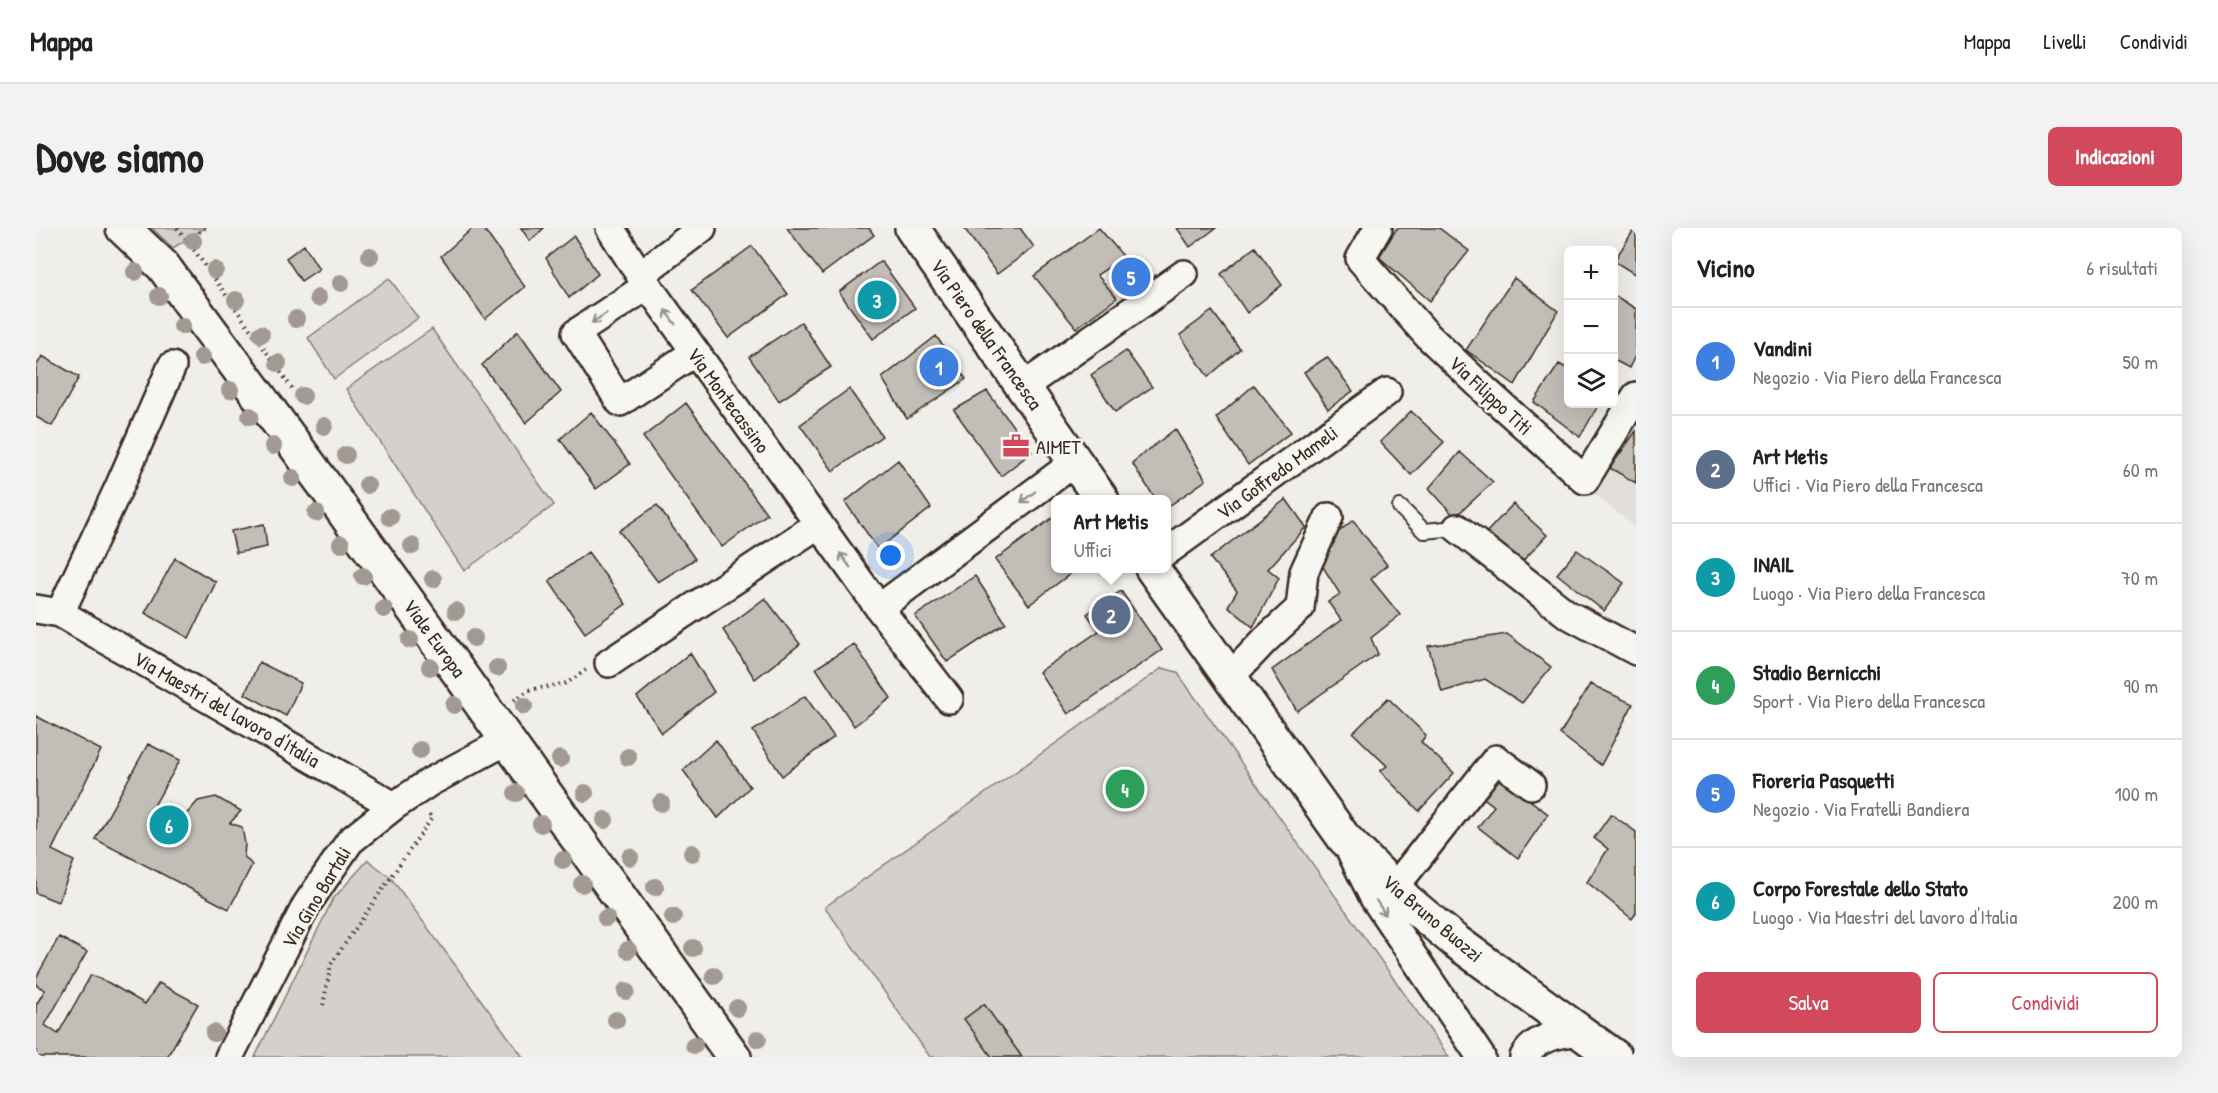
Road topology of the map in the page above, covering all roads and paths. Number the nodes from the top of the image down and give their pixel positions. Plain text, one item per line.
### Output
1 (123, 228) edge
2 (177, 228) edge
3 (205, 228) edge
4 (610, 228) edge
5 (702, 228) edge
6 (1378, 228) edge
7 (916, 230) edge
8 (1184, 274) dead end
9 (643, 280) junction
10 (695, 352) junction
11 (172, 366) dead end
12 (1024, 386) junction
13 (1387, 392) dead end
14 (1636, 396) edge
15 (1075, 462) junction
16 (1098, 495) edge
17 (1400, 507) dead end
18 (1329, 517) dead end
19 (819, 524) junction
20 (1457, 528) joint
21 (1171, 549) edge
22 (1156, 573) edge
23 (879, 608) junction
24 (48, 611) edge
25 (1636, 651) edge
26 (609, 663) joint
27 (1230, 677) junction
28 (949, 699) dead end
29 (513, 700) dead end
30 (508, 740) junction
31 (1531, 785) dead end
32 (403, 800) junction
33 (1344, 838) junction
34 (1394, 888) junction
35 (323, 1005) dead end
36 (1579, 1031) junction
37 (229, 1057) edge
38 (734, 1057) edge
39 (1481, 1057) edge
40 (1524, 1057) edge
41 (1615, 1057) edge

1 - 30 main road, Viale Europa
2 - 3 path
4 - 9 street, Via Montecassino
5 - 9 street
6 - 14 street, Via Filippo Titi
7 - 12 main road, Via Piero della Francesca
8 - 12 street
10 -> 9 street, Via Montecassino
9 -> 10 street
10 - 19 street, Via Montecassino
11 - 24 street, Via Maestri del lavoro d'Italia
12 - 15 main road, Via Piero della Francesca
13 - 21 street, Via Goffredo Mameli
15 - 16 main road, Via Piero della Francesca
15 -> 23 street
17 - 20 lane
18 - 27 street
23 -> 19 street, Via Montecassino
19 - 26 street
20 - 25 street
22 - 27 main road
23 - 28 street, Via Montecassino
24 - 32 street, Via Maestri del lavoro d'Italia
26 - 29 path
27 - 33 main road, Via Bruno Buozzi
30 - 32 street, Via Gino Bartali
30 - 38 main road, Viale Europa
31 - 34 street
32 - 35 path
32 - 37 street, Via Gino Bartali
33 - 34 main road, Via Bruno Buozzi
33 -> 39 street
34 - 36 main road, Via Bruno Buozzi
36 - 40 street
36 - 41 main road, Via Bruno Buozzi

